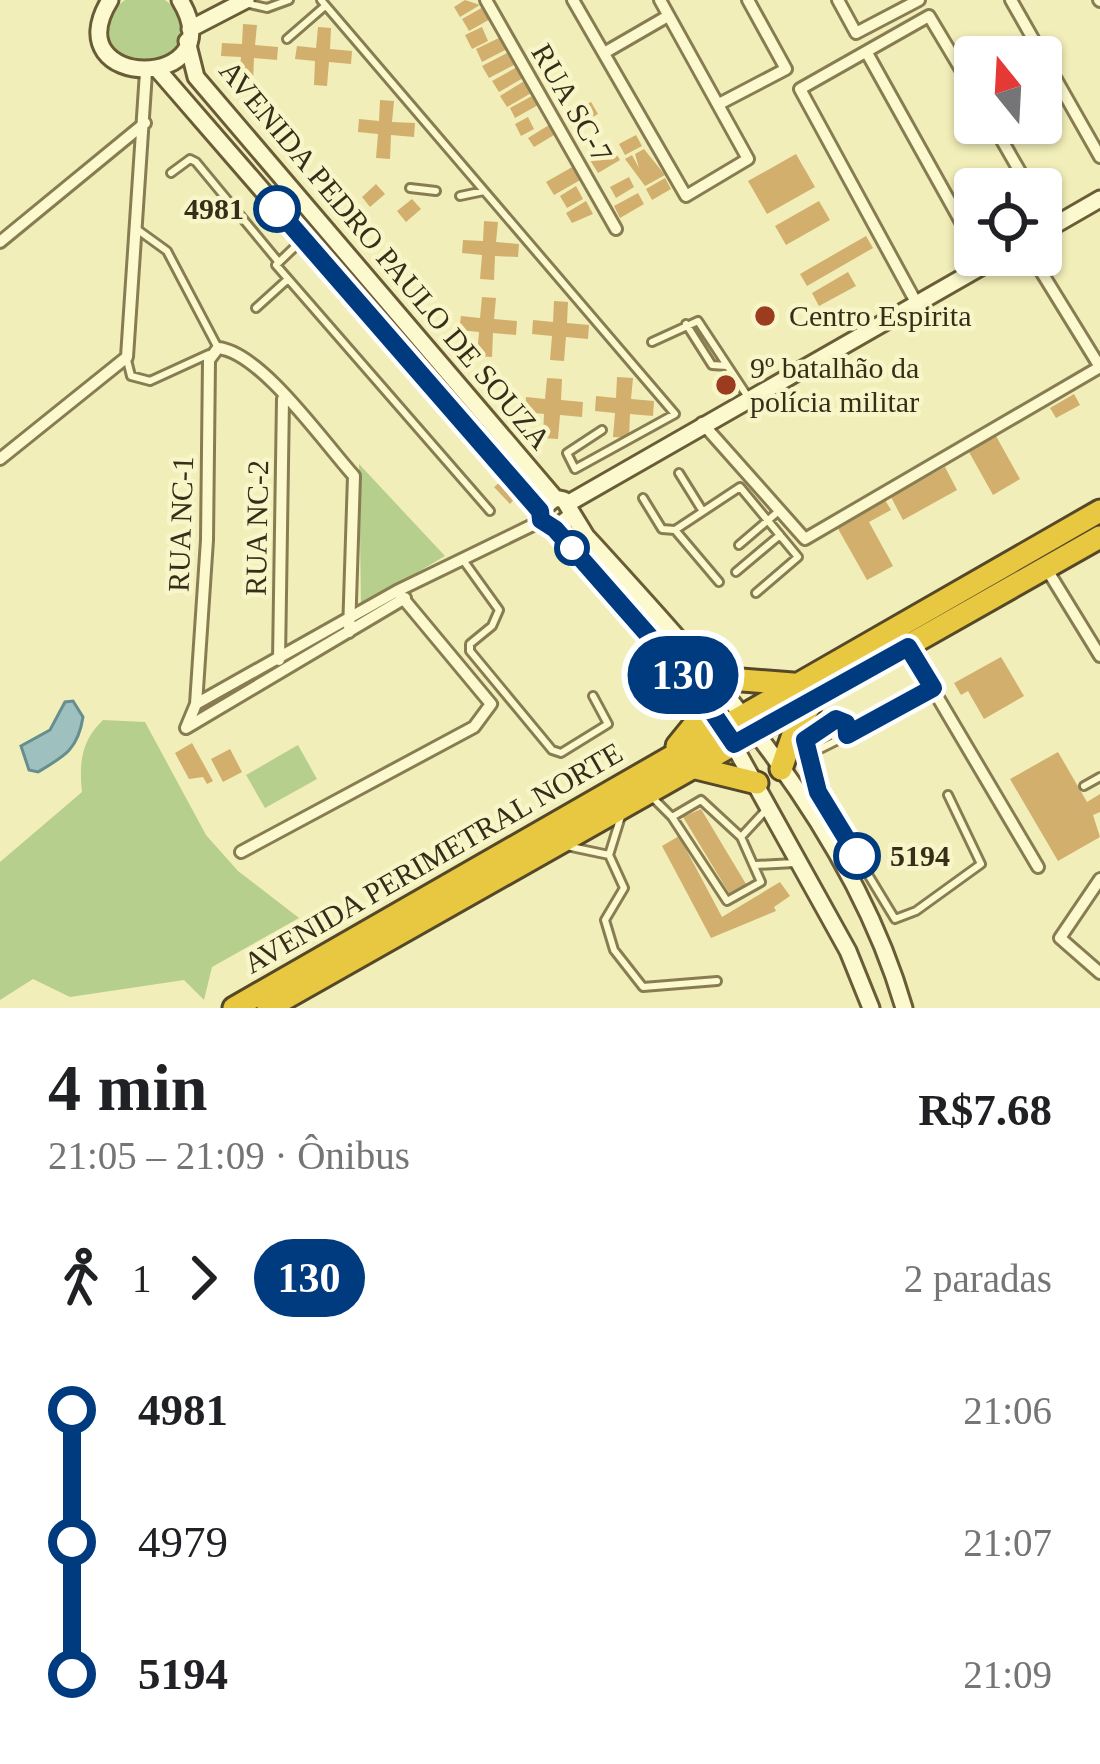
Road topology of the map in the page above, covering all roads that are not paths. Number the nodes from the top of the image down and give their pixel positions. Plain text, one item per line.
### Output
1 (184, 0) edge
2 (289, 0) edge
3 (486, 0) edge
4 (573, 0) edge
5 (660, 0) edge
6 (748, 0) edge
7 (838, 0) edge
8 (919, 0) edge
9 (1011, 0) edge
10 (244, 1) edge
11 (106, 2) edge
12 (325, 2) edge
13 (668, 16) junction
14 (189, 35) junction
15 (287, 39) dead end
16 (867, 52) junction
17 (604, 53) junction
18 (954, 59) edge
19 (786, 69) junction
20 (152, 71) junction
21 (800, 89) junction
22 (719, 104) junction
23 (145, 123) junction
24 (1100, 158) edge
25 (171, 172) dead end
26 (410, 188) dead end
27 (436, 191) dead end
28 (484, 191) junction
29 (460, 196) dead end
30 (1100, 199) edge
31 (954, 209) edge
32 (1062, 221) edge
33 (135, 228) junction
34 (616, 229) dead end
35 (302, 239) junction
36 (0, 242) edge
37 (277, 260) junction
38 (958, 276) edge
39 (1044, 276) edge
40 (288, 279) junction
41 (335, 279) junction
42 (381, 293) junction
43 (917, 304) junction
44 (256, 308) dead end
45 (381, 332) junction
46 (412, 332) junction
47 (652, 343) dead end
48 (215, 351) junction
49 (127, 357) junction
50 (1100, 367) edge
51 (283, 397) junction
52 (748, 397) junction
53 (674, 414) junction
54 (695, 427) junction
55 (602, 430) dead end
56 (0, 459) edge
57 (679, 473) dead end
58 (643, 497) dead end
59 (564, 506) junction
60 (702, 510) junction
61 (780, 510) junction
62 (490, 511) dead end
63 (1100, 511) edge
64 (545, 520) junction
65 (768, 520) junction
66 (675, 530) junction
67 (780, 535) junction
68 (1100, 537) edge
69 (739, 545) dead end
70 (463, 560) junction
71 (1046, 568) junction
72 (736, 572) dead end
73 (718, 582) dead end
74 (756, 593) dead end
75 (400, 595) junction
76 (350, 616) junction
77 (350, 632) junction
78 (908, 647) junction
79 (1100, 656) edge
80 (279, 659) junction
81 (708, 686) junction
82 (933, 688) junction
83 (806, 693) junction
84 (593, 697) dead end
85 (196, 704) junction
86 (752, 723) junction
87 (829, 726) junction
88 (729, 735) junction
89 (843, 737) junction
90 (812, 754) junction
91 (663, 758) junction
92 (692, 767) junction
93 (781, 769) junction
94 (1100, 776) edge
95 (757, 783) junction
96 (1084, 786) dead end
97 (647, 792) junction
98 (948, 795) dead end
99 (625, 804) junction
100 (770, 806) junction
101 (672, 817) junction
102 (741, 837) junction
103 (555, 844) junction
104 (241, 852) dead end
105 (609, 855) junction
106 (800, 862) junction
107 (756, 865) junction
108 (841, 867) junction
109 (1038, 867) dead end
110 (1100, 879) edge
111 (880, 943) junction
112 (848, 951) junction
113 (1100, 973) edge
114 (717, 981) dead end
115 (903, 1005) edge
116 (234, 1008) edge
117 (268, 1008) edge
118 (871, 1008) edge

1 - 14 main road, AVENIDA PEDRO PAULO DE SOUZA
2 - 10 lane
3 - 34 street, RUA SC-7
4 - 17 street
5 - 13 street
6 - 19 street
7 - 8 street
9 - 24 street
10 - 14 main road
11 - 20 main road, AVENIDA PEDRO PAULO DE SOUZA
12 - 15 lane
12 - 28 lane
13 - 17 street
13 - 22 street
14 - 20 main road
14 - 42 main road, AVENIDA PEDRO PAULO DE SOUZA
16 - 18 street
16 - 21 street
16 - 31 street
17 - 22 street
19 - 21 street
19 - 22 street
20 - 23 street
20 - 35 main road, AVENIDA PEDRO PAULO DE SOUZA
21 - 43 street
23 - 33 street
23 - 36 street
25 - 37 lane
26 - 27 lane
28 - 29 lane
28 - 53 lane
30 - 32 main road
33 - 48 lane
33 - 49 street
35 - 37 lane
35 - 41 main road, AVENIDA PEDRO PAULO DE SOUZA
37 - 40 lane
38 - 43 main road
39 - 50 street
40 - 44 lane
40 - 62 lane
41 - 42 main road
41 - 45 main road, AVENIDA PEDRO PAULO DE SOUZA
42 - 46 main road, AVENIDA PEDRO PAULO DE SOUZA
43 - 52 main road
45 - 46 main road
45 - 64 main road, AVENIDA PEDRO PAULO DE SOUZA
46 - 59 main road, AVENIDA PEDRO PAULO DE SOUZA
47 - 52 lane
48 - 49 lane
48 - 51 street
48 - 85 street, RUA NC-1
49 - 56 street
50 - 61 street
51 - 76 street
51 - 80 street, RUA NC-2
52 - 54 main road
53 - 54 lane
53 - 55 lane
54 - 59 main road
54 - 61 street
57 - 60 lane
58 - 66 lane
59 - 64 main road
59 - 64 main road
59 - 81 main road, AVENIDA PEDRO PAULO DE SOUZA
60 - 65 lane
60 - 66 lane
61 - 65 lane
63 - 83 highway, AVENIDA PERIMETRAL NORTE
64 - 70 street
64 - 81 main road, AVENIDA PEDRO PAULO DE SOUZA
65 - 67 lane
65 - 69 lane
66 - 73 lane
67 - 72 lane
67 - 74 lane
68 - 71 highway, AVENIDA PERIMETRAL NORTE
70 - 75 street
70 - 84 lane
71 - 78 highway, AVENIDA PERIMETRAL NORTE
71 - 79 street
75 - 76 street
75 - 77 street
75 - 104 street
76 - 77 street
76 - 80 street
77 - 85 street
78 - 82 street
78 - 83 highway, AVENIDA PERIMETRAL NORTE
80 - 85 street
81 - 83 highway
81 - 86 main road, AVENIDA PEDRO PAULO DE SOUZA
81 - 88 main road, AVENIDA PEDRO PAULO DE SOUZA
81 - 91 highway
82 - 89 lane
82 - 109 street
83 - 86 highway, AVENIDA PERIMETRAL NORTE
83 - 93 highway
86 - 88 highway, AVENIDA PERIMETRAL NORTE
86 - 93 main road, AVENIDA PEDRO PAULO DE SOUZA
87 - 89 lane
87 - 89 lane
87 - 90 lane
88 - 91 highway, AVENIDA PERIMETRAL NORTE
88 - 92 highway, AVENIDA PERIMETRAL NORTE
88 - 95 main road, AVENIDA PEDRO PAULO DE SOUZA
89 - 90 lane
90 - 98 lane
91 - 116 highway, AVENIDA PERIMETRAL NORTE
92 - 95 highway
92 - 97 highway, AVENIDA PERIMETRAL NORTE
93 - 108 main road, AVENIDA PEDRO PAULO DE SOUZA
94 - 96 lane
95 - 100 main road, AVENIDA PEDRO PAULO DE SOUZA
97 - 99 highway, AVENIDA PERIMETRAL NORTE
97 - 101 lane
99 - 103 highway, AVENIDA PERIMETRAL NORTE
99 - 105 lane
100 - 102 lane
100 - 106 main road, AVENIDA PEDRO PAULO DE SOUZA
101 - 102 lane
101 - 107 lane
102 - 107 lane
103 - 105 lane
103 - 117 highway, AVENIDA PERIMETRAL NORTE
105 - 114 lane
106 - 107 lane
106 - 108 main road
106 - 112 main road, AVENIDA PEDRO PAULO DE SOUZA
108 - 111 main road, AVENIDA PEDRO PAULO DE SOUZA
110 - 113 street
111 - 112 main road
111 - 115 main road, AVENIDA PEDRO PAULO DE SOUZA
112 - 118 main road, AVENIDA PEDRO PAULO DE SOUZA
115 - 118 main road

